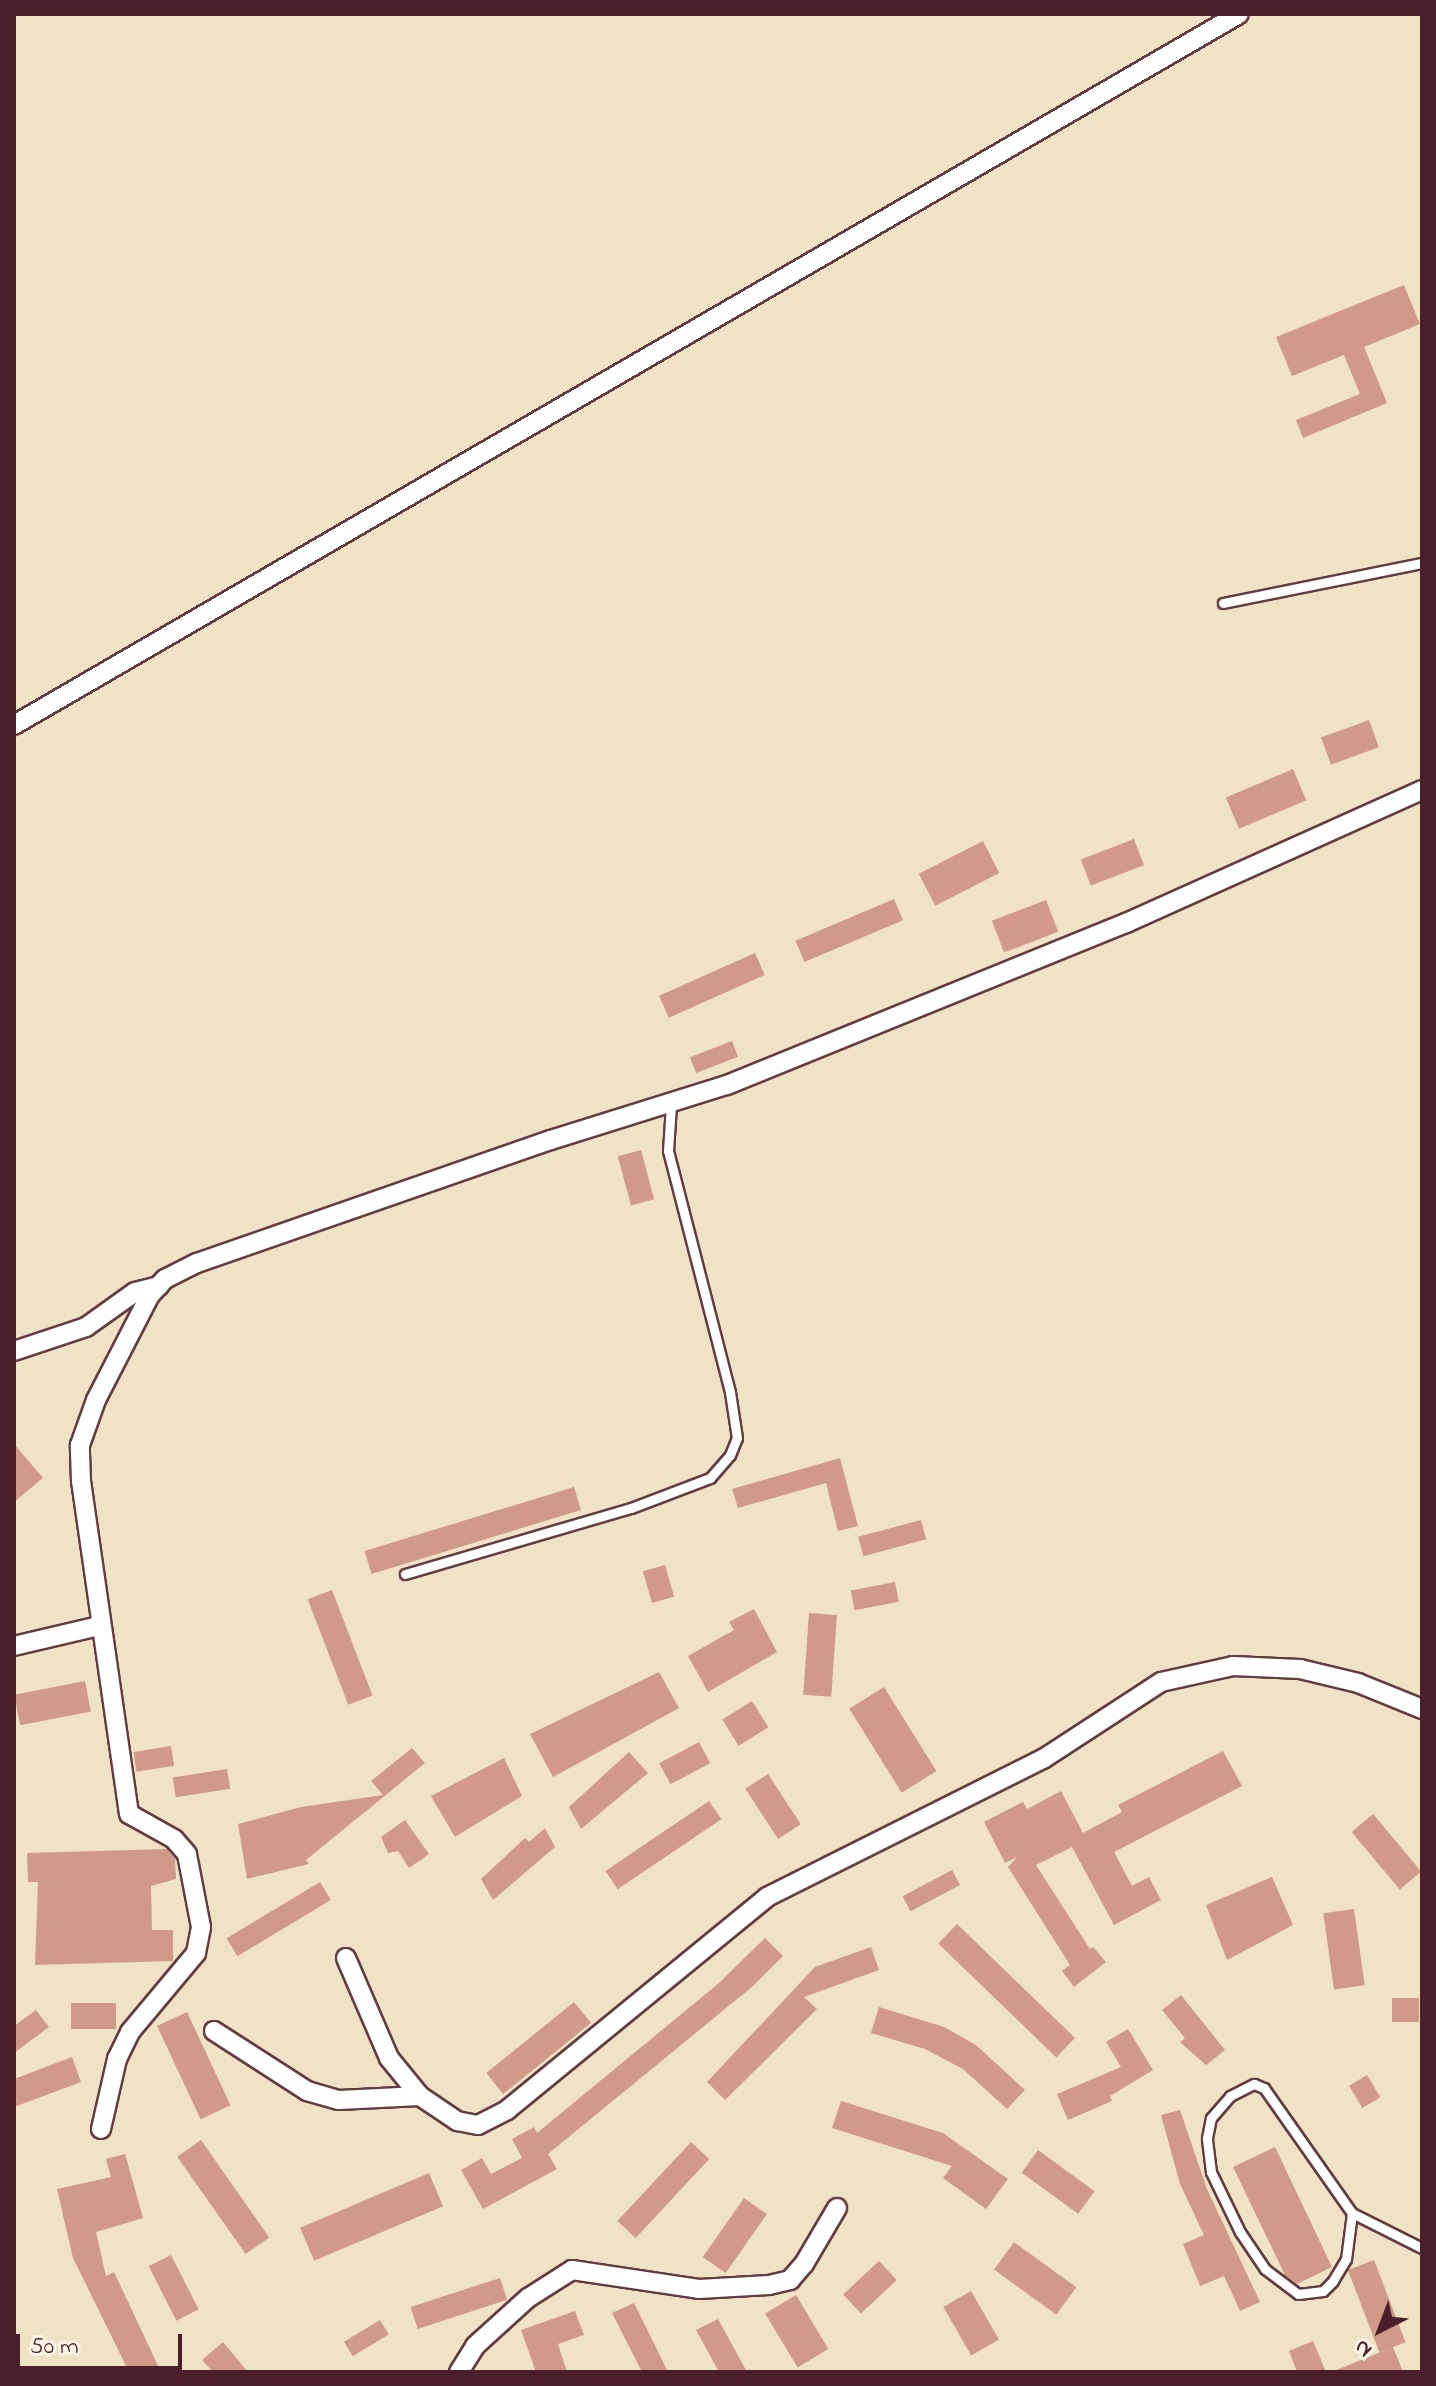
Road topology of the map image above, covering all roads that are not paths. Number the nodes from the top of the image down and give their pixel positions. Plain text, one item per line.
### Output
1 (1239, 14) edge
2 (1422, 563) edge
3 (1223, 603) dead end
4 (14, 725) edge
5 (1422, 790) edge
6 (671, 1104) junction
7 (159, 1286) junction
8 (14, 1351) edge
9 (405, 1574) dead end
10 (99, 1626) junction
11 (14, 1646) edge
12 (1422, 1709) edge
13 (346, 1958) dead end
14 (214, 2031) dead end
15 (420, 2096) junction
16 (101, 2129) dead end
17 (837, 2208) dead end
18 (1352, 2213) junction
19 (1422, 2248) edge
20 (459, 2372) edge

1 - 4 street
2 - 3 lane
5 - 6 street
6 - 7 street
6 - 9 lane
7 - 8 street
7 - 10 street
10 - 11 street
10 - 16 street
12 - 15 street
13 - 15 street
14 - 15 street
17 - 20 street
18 - 18 lane
18 - 19 lane

